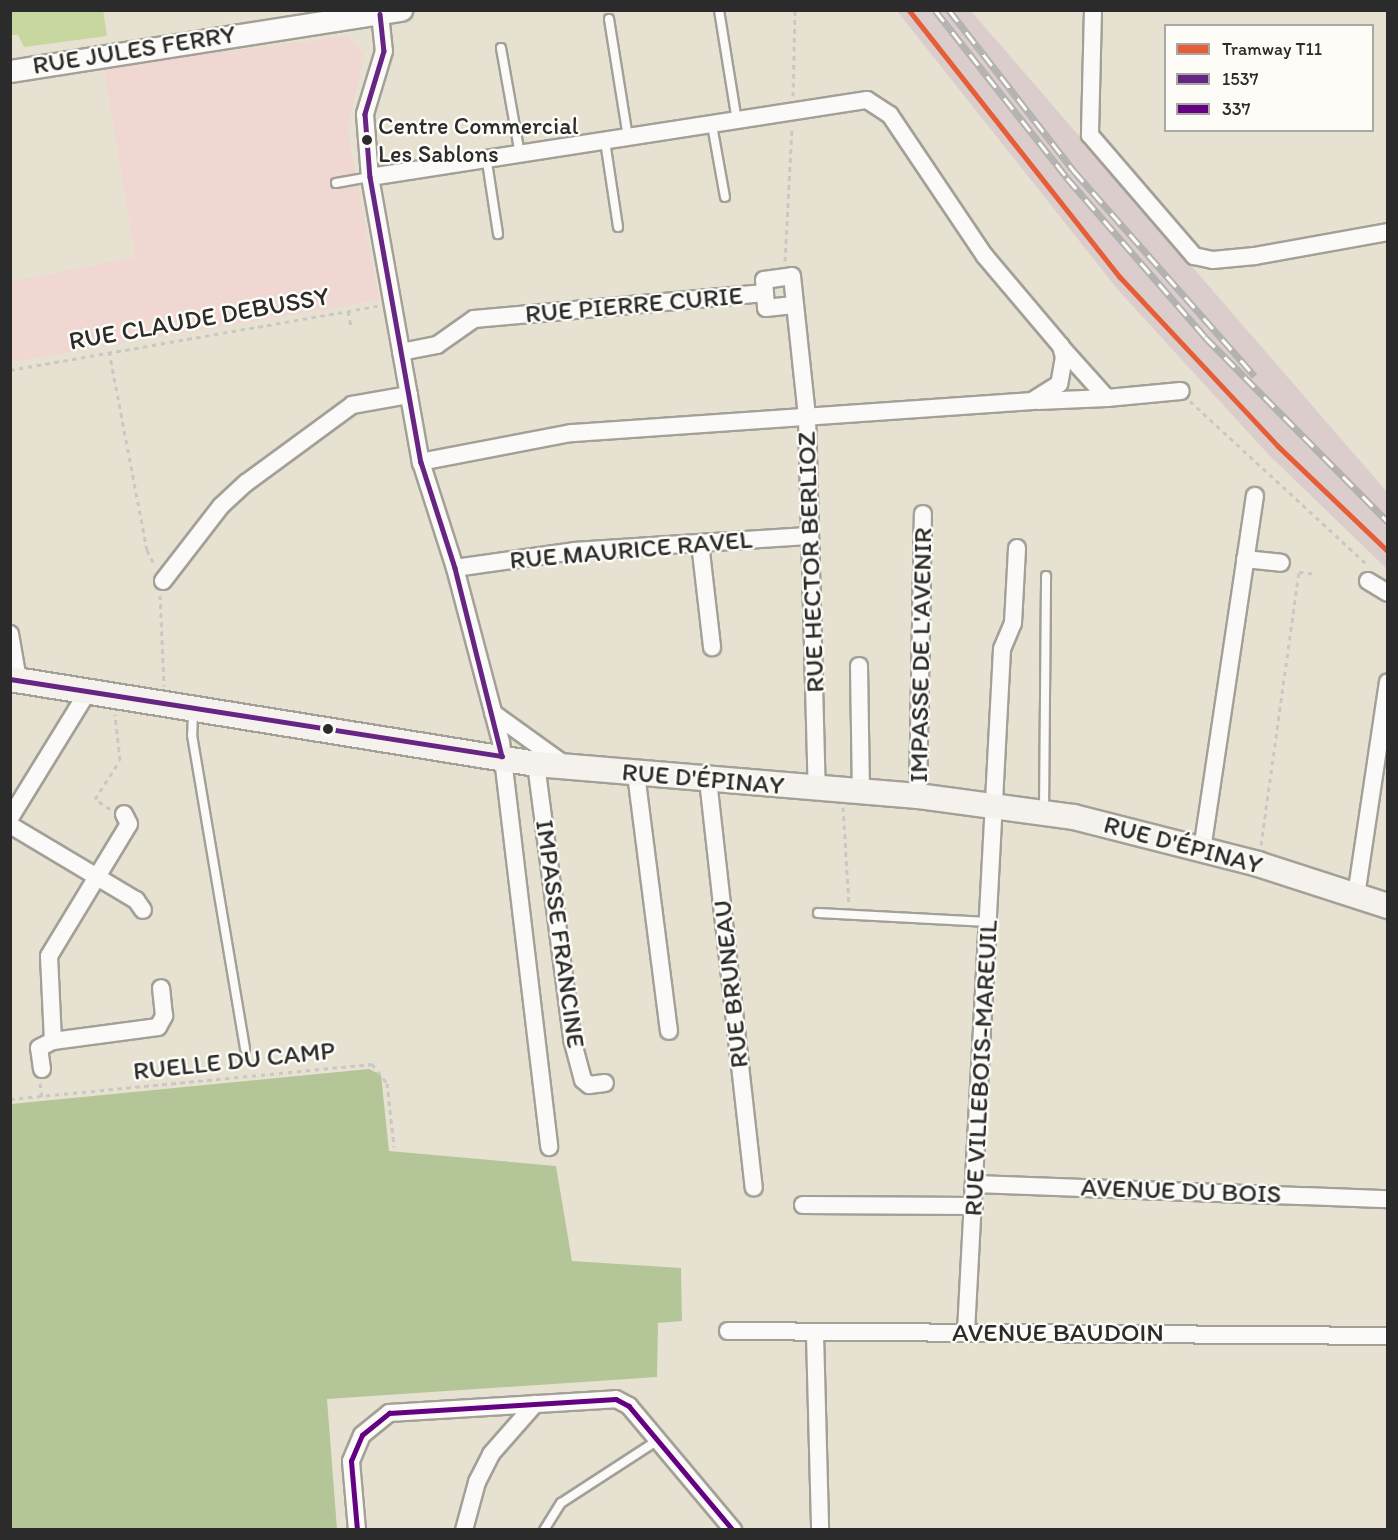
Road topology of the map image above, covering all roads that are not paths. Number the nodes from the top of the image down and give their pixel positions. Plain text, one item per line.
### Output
1 (719, 10) edge
2 (1093, 10) edge
3 (390, 12) edge
4 (609, 19) dead end
5 (501, 48) dead end
6 (10, 71) edge
7 (737, 121) junction
8 (712, 125) junction
9 (628, 137) junction
10 (605, 141) junction
11 (520, 156) junction
12 (487, 162) junction
13 (370, 177) junction
14 (336, 183) dead end
15 (725, 197) dead end
16 (618, 227) dead end
17 (1388, 232) edge
18 (498, 234) dead end
19 (765, 293) junction
20 (794, 305) junction
21 (1061, 346) junction
22 (401, 352) junction
23 (1180, 391) road end
24 (409, 395) junction
25 (1107, 398) junction
26 (1032, 401) junction
27 (807, 417) junction
28 (421, 462) junction
29 (1255, 496) dead end
30 (923, 514) dead end
31 (808, 536) junction
32 (700, 543) junction
33 (1017, 548) dead end
34 (1245, 559) junction
35 (1281, 563) dead end
36 (455, 568) junction
37 (1370, 574) road end
38 (1046, 576) dead end
39 (163, 581) road end
40 (1388, 593) edge
41 (10, 634) edge
42 (712, 647) dead end
43 (859, 666) dead end
44 (14, 679) edge
45 (1388, 682) edge
46 (88, 690) junction
47 (193, 707) junction
48 (493, 713) junction
49 (502, 756) junction
50 (536, 764) junction
51 (568, 767) junction
52 (636, 774) junction
53 (708, 780) junction
54 (817, 788) junction
55 (851, 791) junction
56 (918, 796) junction
57 (996, 805) junction
58 (1044, 812) junction
59 (124, 814) road end
60 (10, 818) edge
61 (10, 825) edge
62 (1202, 850) junction
63 (98, 877) junction
64 (1356, 896) junction
65 (1388, 906) edge
66 (143, 910) dead end
67 (818, 913) dead end
68 (989, 922) junction
69 (161, 988) dead end
70 (669, 1031) dead end
71 (53, 1041) junction
72 (245, 1049) dead end
73 (42, 1069) dead end
74 (605, 1083) dead end
75 (549, 1147) dead end
76 (975, 1184) junction
77 (754, 1188) dead end
78 (1388, 1199) edge
79 (803, 1205) dead end
80 (974, 1206) junction
81 (728, 1331) dead end
82 (966, 1332) junction
83 (815, 1334) junction
84 (1388, 1336) edge
85 (535, 1404) junction
86 (658, 1440) junction
87 (357, 1530) edge
88 (464, 1530) edge
89 (544, 1530) edge
90 (733, 1530) edge
91 (820, 1530) edge

1 - 7 lane
2 - 17 street
3 - 6 street, RUE JULES FERRY
3 - 13 street
4 - 9 lane
5 - 11 lane
7 - 8 street
7 - 21 street
8 - 9 street
8 - 15 lane
9 - 10 street
10 - 11 street
10 - 16 lane
11 - 12 street
12 - 13 street
12 - 18 lane
13 - 14 lane
13 - 22 street
19 - 20 street
19 - 20 street, RUE PIERRE CURIE
19 - 22 street, RUE PIERRE CURIE
20 - 27 street
21 - 25 street
21 - 26 street, RUE HECTOR BERLIOZ
22 - 24 street
23 - 25 street, RUE HECTOR BERLIOZ
24 - 28 street
24 - 39 street
25 - 26 street, RUE HECTOR BERLIOZ
26 - 27 street, RUE HECTOR BERLIOZ
27 - 28 street
27 - 31 street, RUE HECTOR BERLIOZ
28 - 36 street
29 - 34 street
30 - 56 street, IMPASSE DE L'AVENIR
31 - 32 street, RUE MAURICE RAVEL
31 - 54 street, RUE HECTOR BERLIOZ
32 - 36 street, RUE MAURICE RAVEL
32 - 42 street
33 - 57 street, RUE VILLEBOIS-MAREUIL
34 - 35 street
34 - 62 street
36 - 48 street
37 - 40 street
38 - 58 lane
41 - 44 street
43 - 55 street
44 - 46 main road, RUE D'ÉPINAY
45 - 64 street
46 - 47 main road, RUE D'ÉPINAY
46 - 60 street
47 - 49 main road, RUE D'ÉPINAY
47 - 72 lane
48 - 49 street
48 - 51 street
49 - 50 main road, RUE D'ÉPINAY
49 - 75 street
50 - 51 main road, RUE D'ÉPINAY
50 - 74 street, IMPASSE FRANCINE
51 - 52 main road, RUE D'ÉPINAY
52 - 53 main road, RUE D'ÉPINAY
52 - 70 street
53 - 54 main road, RUE D'ÉPINAY
53 - 77 street, RUE BRUNEAU
54 - 55 main road, RUE D'ÉPINAY
55 - 56 main road, RUE D'ÉPINAY
56 - 57 main road, RUE D'ÉPINAY
57 - 58 main road, RUE D'ÉPINAY
57 - 68 street, RUE VILLEBOIS-MAREUIL
58 - 62 main road, RUE D'ÉPINAY
59 - 63 street
61 - 63 street
62 - 64 main road, RUE D'ÉPINAY
63 - 66 street
63 - 71 street
64 - 65 main road, RUE D'ÉPINAY
67 - 68 lane
68 - 76 street, RUE VILLEBOIS-MAREUIL
69 - 71 street
71 - 73 street
76 - 78 street, AVENUE DU BOIS
76 - 80 street, RUE VILLEBOIS-MAREUIL
79 - 80 street
80 - 82 street, RUE VILLEBOIS-MAREUIL
81 - 83 street, AVENUE BAUDOIN
82 - 83 street, AVENUE BAUDOIN
82 - 84 street, AVENUE BAUDOIN
83 - 91 street
85 - 86 street
85 - 87 street
85 - 88 street
86 - 89 lane
86 - 90 street

